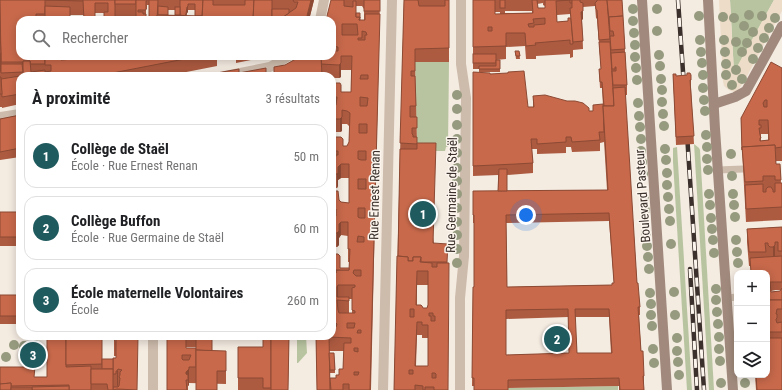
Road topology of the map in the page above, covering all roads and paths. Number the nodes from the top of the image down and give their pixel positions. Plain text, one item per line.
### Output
1 (324, 0) edge
2 (392, 0) edge
3 (461, 0) edge
4 (642, 0) edge
5 (708, 0) edge
6 (321, 16) edge
7 (782, 26) edge
8 (282, 60) edge
9 (245, 72) edge
10 (714, 104) junction
11 (16, 115) edge
12 (0, 117) edge
13 (743, 169) edge
14 (718, 170) junction
15 (732, 298) edge
16 (153, 340) edge
17 (153, 390) edge
18 (383, 390) edge
19 (460, 390) edge
20 (667, 390) edge
21 (733, 390) edge

1 - 6 street
2 - 18 street, Rue Ernest Renan
3 - 19 street, Rue Germaine de Staël
4 - 20 main road, Boulevard Pasteur
5 - 10 main road
7 - 10 main road
8 - 9 street
10 - 14 main road
11 - 12 street
13 - 14 lane
14 - 15 main road
15 - 21 main road
16 - 17 street

